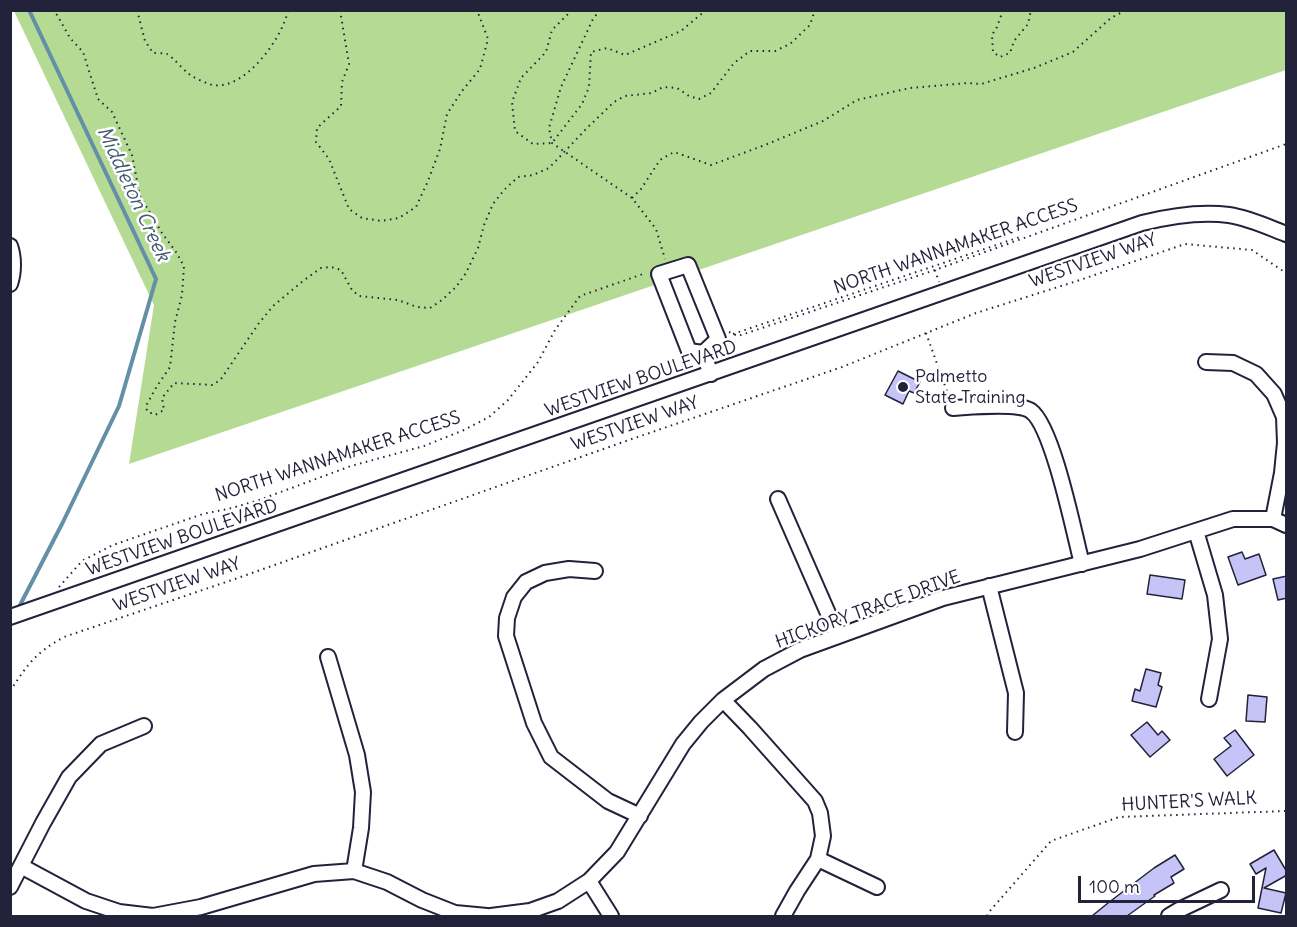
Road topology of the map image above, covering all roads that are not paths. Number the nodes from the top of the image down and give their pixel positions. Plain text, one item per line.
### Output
1 (1287, 234) edge
2 (10, 246) edge
3 (10, 284) edge
4 (703, 353) junction
5 (1206, 362) dead end
6 (711, 374) junction
7 (954, 408) road end
8 (778, 499) dead end
9 (1273, 519) junction
10 (1287, 525) edge
11 (1196, 531) junction
12 (1082, 564) junction
13 (595, 571) dead end
14 (989, 586) junction
15 (10, 617) edge
16 (838, 636) junction
17 (328, 657) dead end
18 (1209, 699) dead end
19 (723, 700) junction
20 (144, 726) dead end
21 (1015, 732) dead end
22 (639, 816) junction
23 (818, 859) junction
24 (21, 866) junction
25 (354, 871) junction
26 (590, 881) junction
27 (10, 886) edge
28 (877, 887) dead end
29 (1221, 890) dead end
30 (489, 916) edge
31 (611, 916) edge
32 (783, 916) edge
33 (1170, 916) edge

1 - 6 street, WESTVIEW BOULEVARD
2 - 3 street
4 - 4 street
4 - 6 street
5 - 9 street
6 - 15 street, WESTVIEW BOULEVARD
7 - 12 street
8 - 16 street
9 - 10 street, HICKORY TRACE DRIVE
9 - 11 street, HICKORY TRACE DRIVE
11 - 12 street, HICKORY TRACE DRIVE
11 - 18 street
12 - 14 street, HICKORY TRACE DRIVE
13 - 22 street
14 - 16 street, HICKORY TRACE DRIVE
14 - 21 street
16 - 19 street, HICKORY TRACE DRIVE
17 - 25 street
19 - 22 street, HICKORY TRACE DRIVE
19 - 23 street
20 - 24 street
22 - 26 street, HICKORY TRACE DRIVE
23 - 28 street
23 - 32 street
24 - 25 street, HICKORY TRACE DRIVE
24 - 27 street
25 - 30 street, HICKORY TRACE DRIVE
26 - 30 street, HICKORY TRACE DRIVE
26 - 31 street
29 - 33 street

